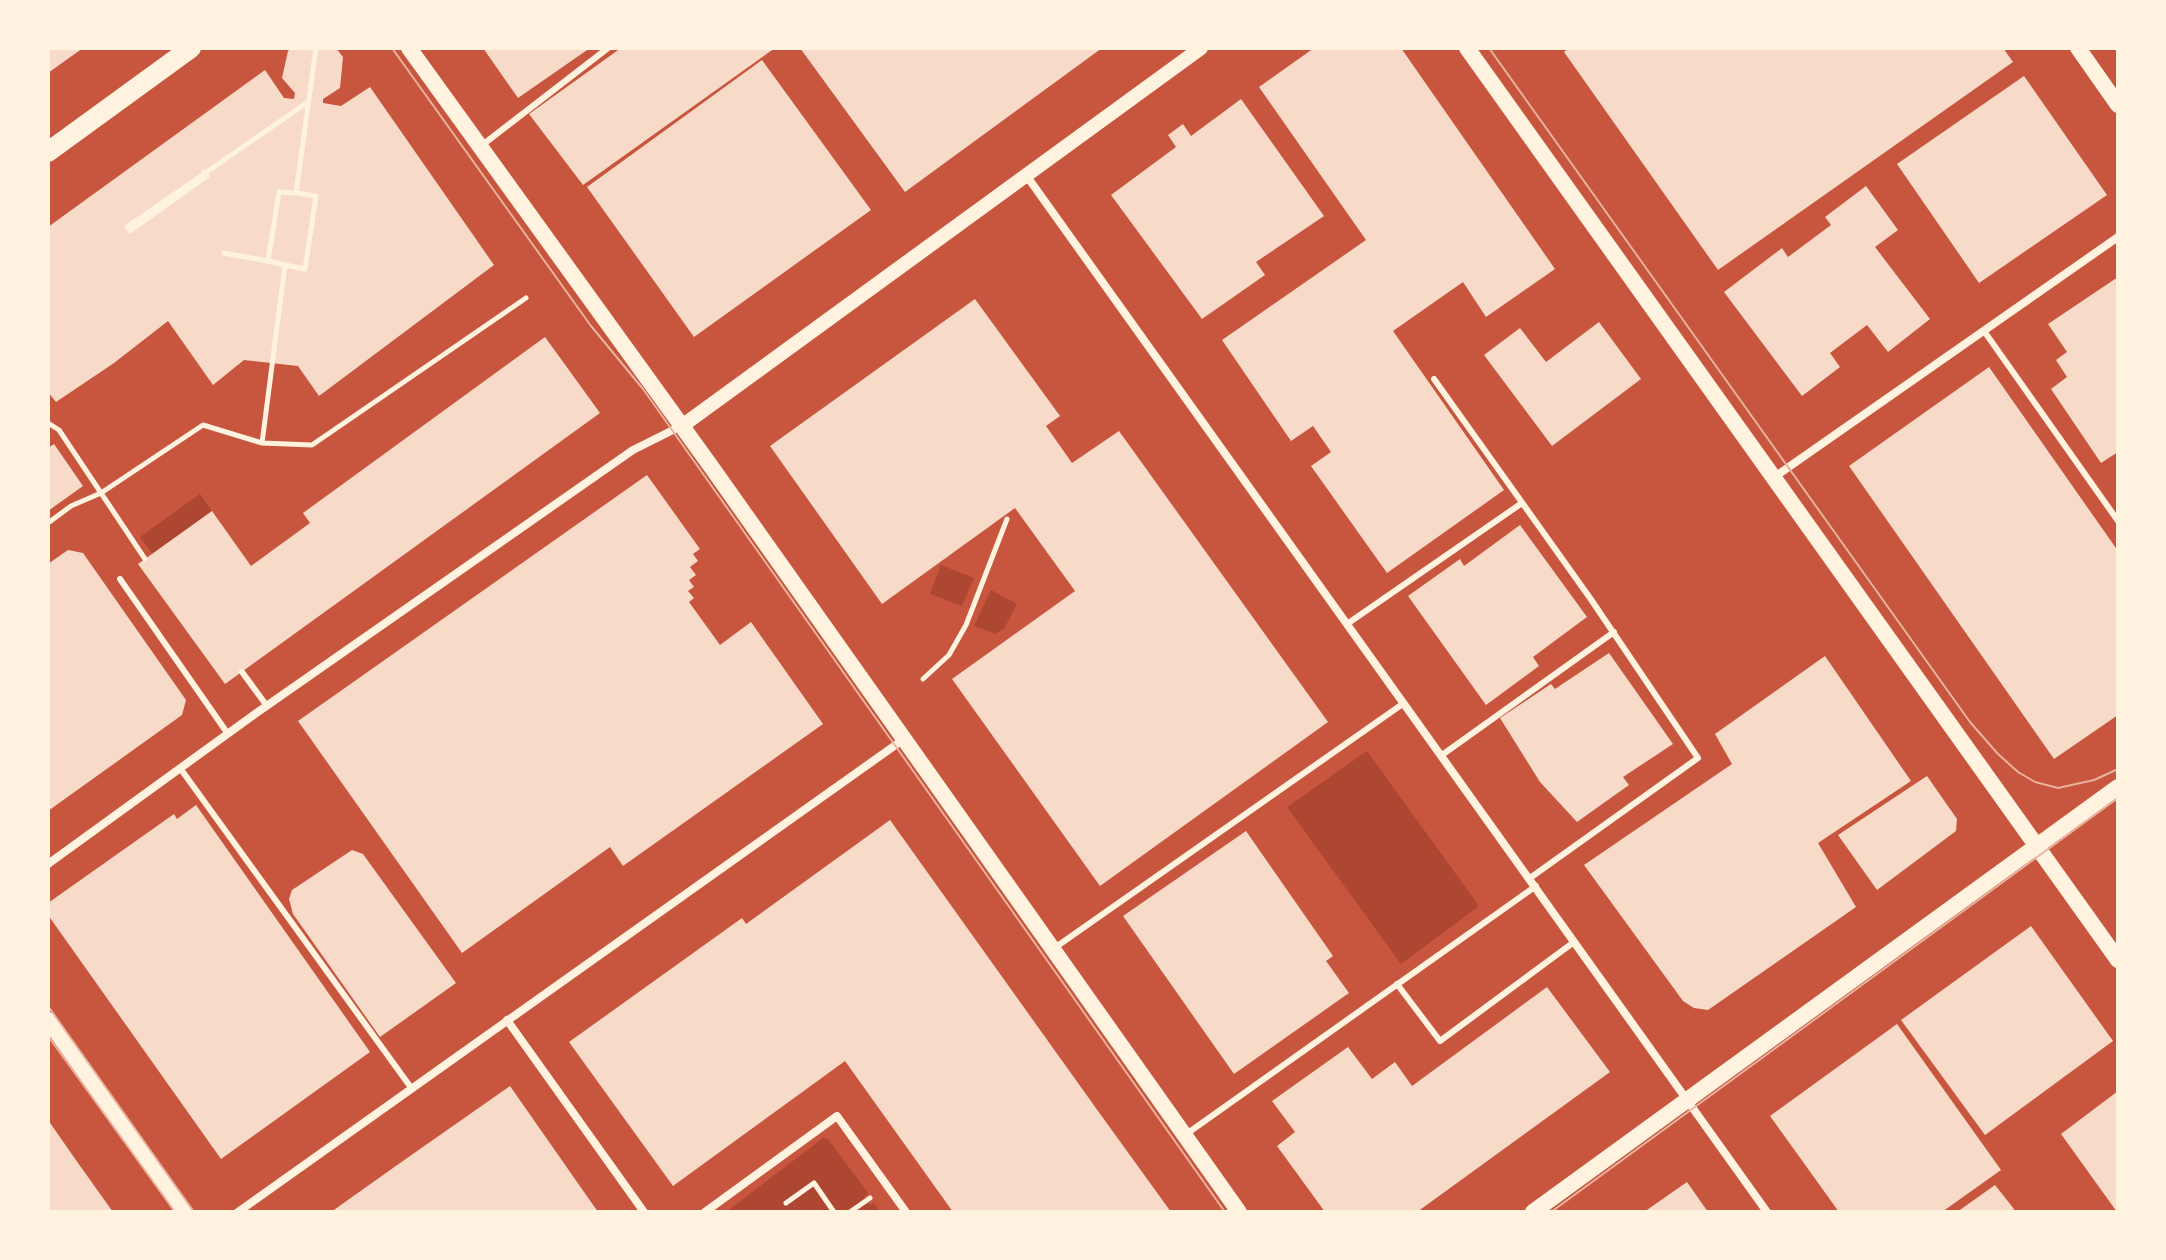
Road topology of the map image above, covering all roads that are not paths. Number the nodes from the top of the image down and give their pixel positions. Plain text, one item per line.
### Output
1 (191, 48) edge
2 (409, 48) edge
3 (608, 48) edge
4 (1201, 48) edge
5 (1467, 48) edge
6 (2078, 48) edge
7 (2118, 105) edge
8 (480, 147) junction
9 (48, 152) edge
10 (1026, 175) junction
11 (2118, 237) edge
12 (1984, 331) junction
13 (1434, 379) dead end
14 (682, 426) junction
15 (1773, 478) junction
16 (1522, 503) junction
17 (2118, 521) edge
18 (120, 579) dead end
19 (1347, 624) junction
20 (1614, 632) junction
21 (242, 672) dead end
22 (1404, 703) junction
23 (267, 706) junction
24 (228, 734) junction
25 (904, 739) junction
26 (1442, 755) junction
27 (180, 768) junction
28 (2118, 787) edge
29 (2035, 845) junction
30 (48, 864) edge
31 (1533, 882) junction
32 (1574, 942) junction
33 (1053, 949) junction
34 (2118, 960) edge
35 (1397, 984) junction
36 (48, 1020) edge
37 (507, 1020) junction
38 (412, 1089) junction
39 (1687, 1100) junction
40 (1185, 1135) junction
41 (184, 1212) edge
42 (238, 1212) edge
43 (644, 1212) edge
44 (705, 1212) edge
45 (906, 1212) edge
46 (1239, 1212) edge
47 (1533, 1212) edge
48 (1767, 1212) edge

1 - 9 main road
2 - 8 main road
3 - 8 lane
4 - 10 street
5 - 15 main road
6 - 7 main road
8 - 14 main road
10 - 14 street
10 - 19 street
11 - 12 street
12 - 15 street
12 - 17 lane
13 - 16 lane
14 - 23 street
14 - 25 main road
15 - 29 main road
16 - 19 lane
16 - 20 lane
18 - 24 lane
19 - 22 street
20 - 26 lane
20 - 31 lane
21 - 23 lane
22 - 26 street
22 - 33 lane
23 - 24 street
24 - 27 street
25 - 33 main road
25 - 37 street
26 - 31 street
27 - 30 street
27 - 38 lane
28 - 29 main road
29 - 34 main road
29 - 39 main road
31 - 32 street
31 - 35 lane
32 - 35 lane
32 - 39 street
33 - 40 main road
35 - 40 lane
36 - 41 main road
37 - 38 street
37 - 43 street
38 - 42 street
39 - 47 main road
39 - 48 street
40 - 46 main road
44 - 45 street

